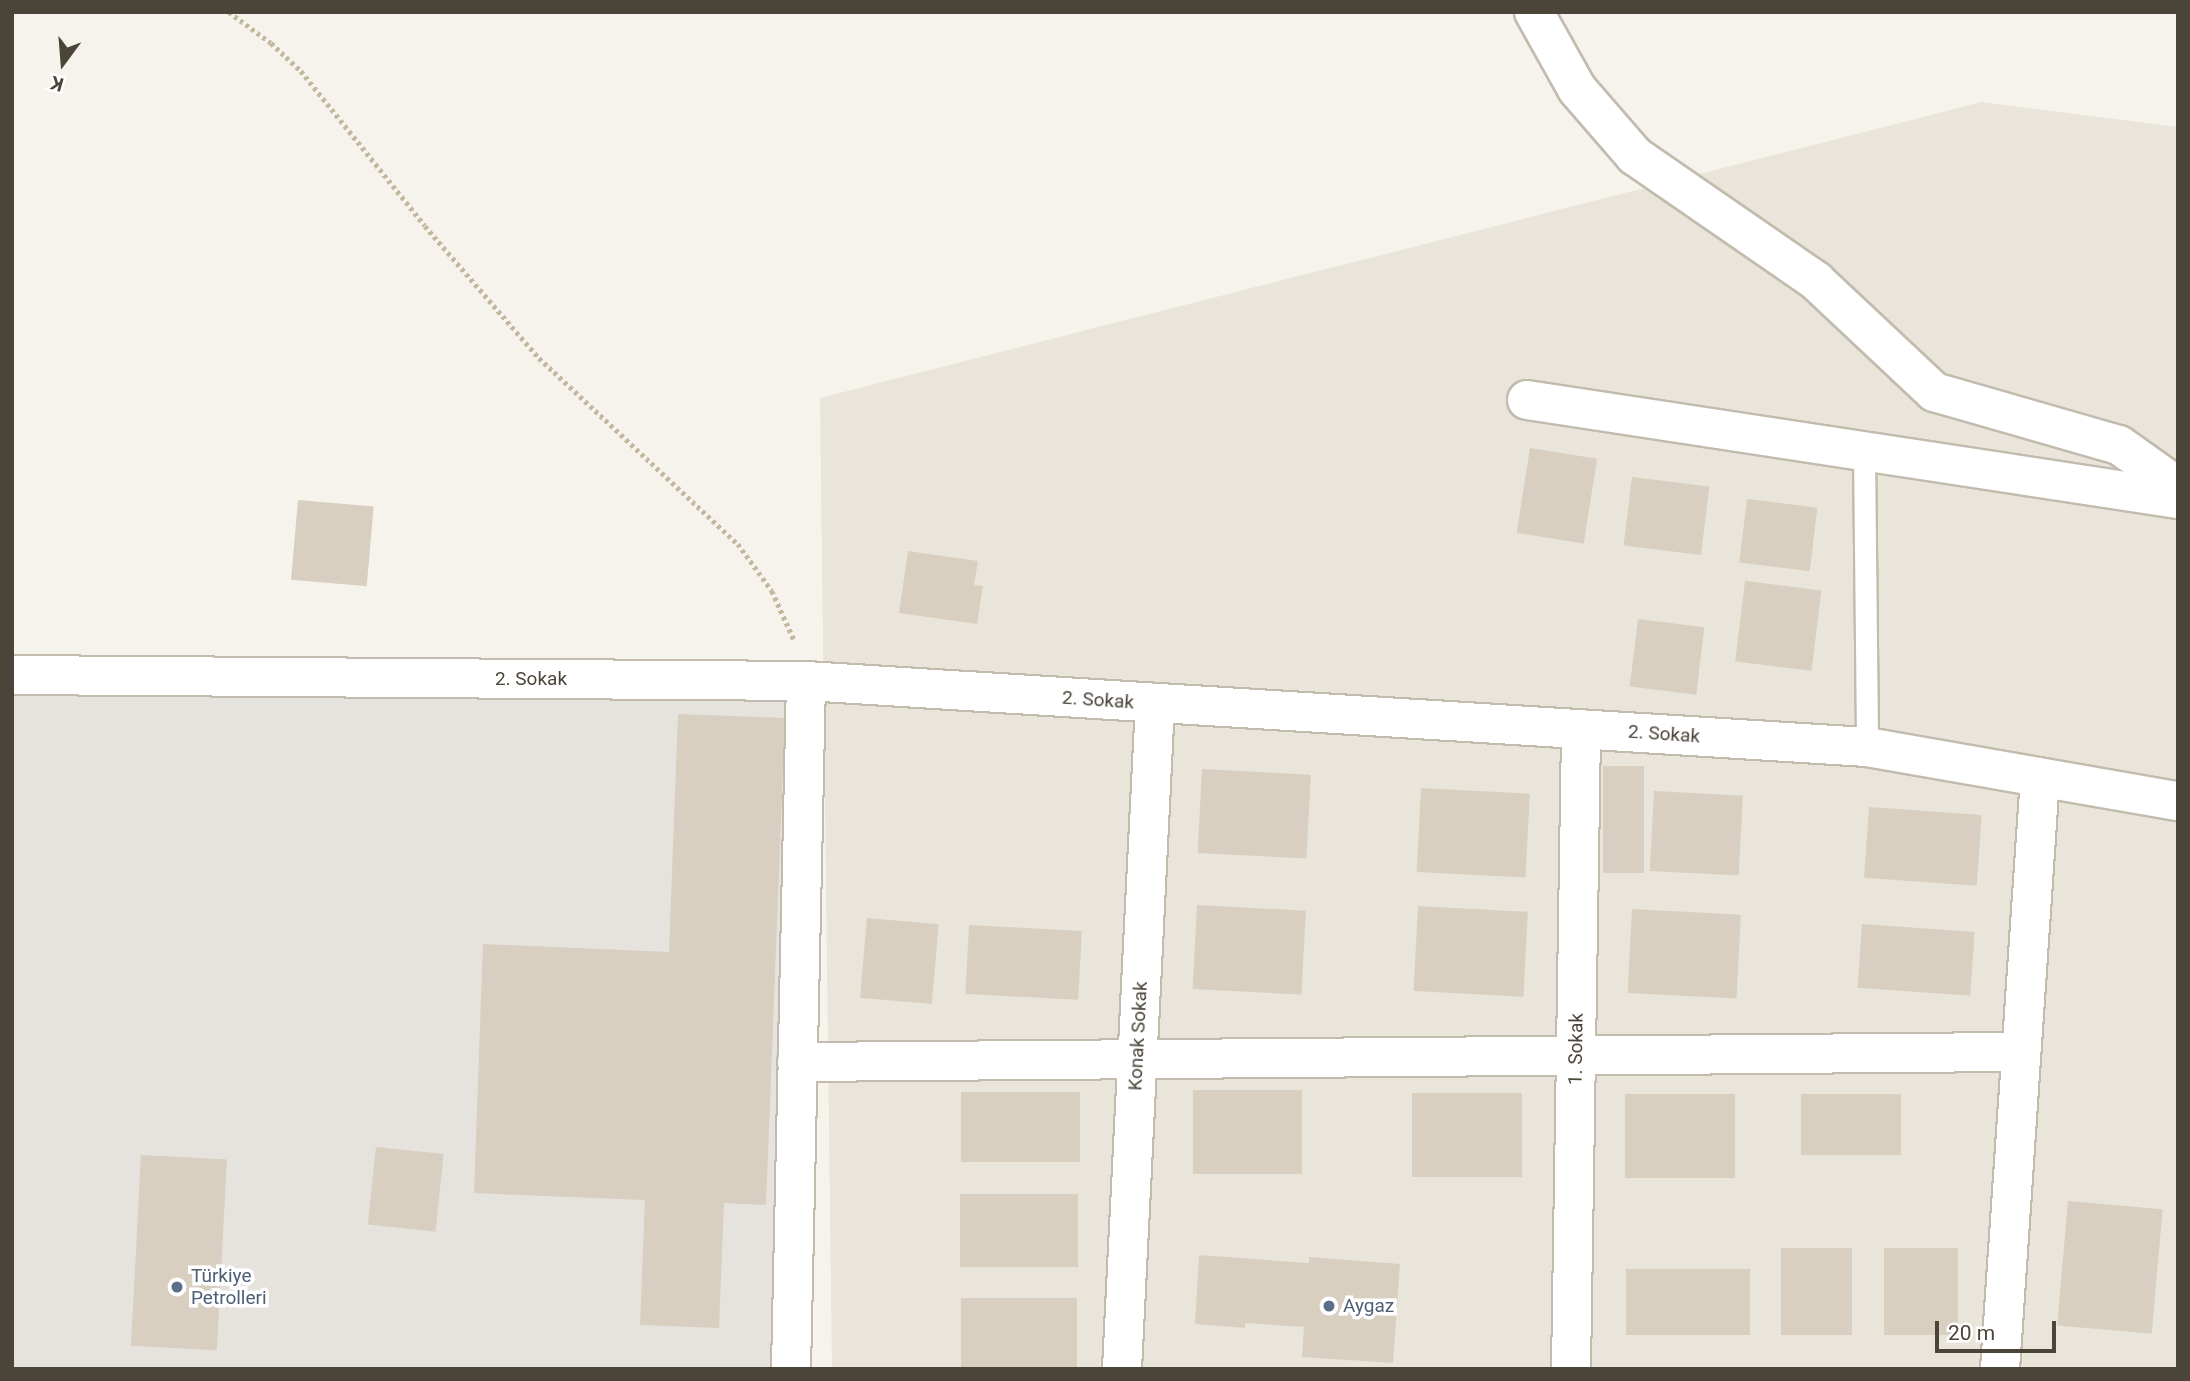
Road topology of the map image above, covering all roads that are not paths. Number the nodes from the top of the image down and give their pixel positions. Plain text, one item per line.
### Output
1 (1534, 12) edge
2 (1527, 400) dead end
3 (1864, 451) junction
4 (2178, 486) edge
5 (2178, 499) edge
6 (12, 675) edge
7 (806, 681) junction
8 (1155, 703) junction
9 (1581, 729) junction
10 (1867, 747) junction
11 (2040, 777) junction
12 (2178, 801) edge
13 (2021, 1052) junction
14 (1576, 1056) junction
15 (1137, 1060) junction
16 (797, 1062) junction
17 (791, 1369) edge
18 (1122, 1369) edge
19 (1571, 1369) edge
20 (2000, 1369) edge

1 - 4 street
2 - 3 street
3 - 5 street
3 - 10 lane
6 - 7 street, 2. Sokak
7 - 8 street, 2. Sokak
7 - 16 street
8 - 9 street, 2. Sokak
8 - 15 street, Konak Sokak
9 - 10 street, 2. Sokak
9 - 14 street, 1. Sokak
10 - 11 street, 2. Sokak
11 - 12 street, 2. Sokak
11 - 13 street
13 - 14 street
13 - 20 street
14 - 15 street
14 - 19 street, 1. Sokak
15 - 16 street
15 - 18 street, Konak Sokak
16 - 17 street

